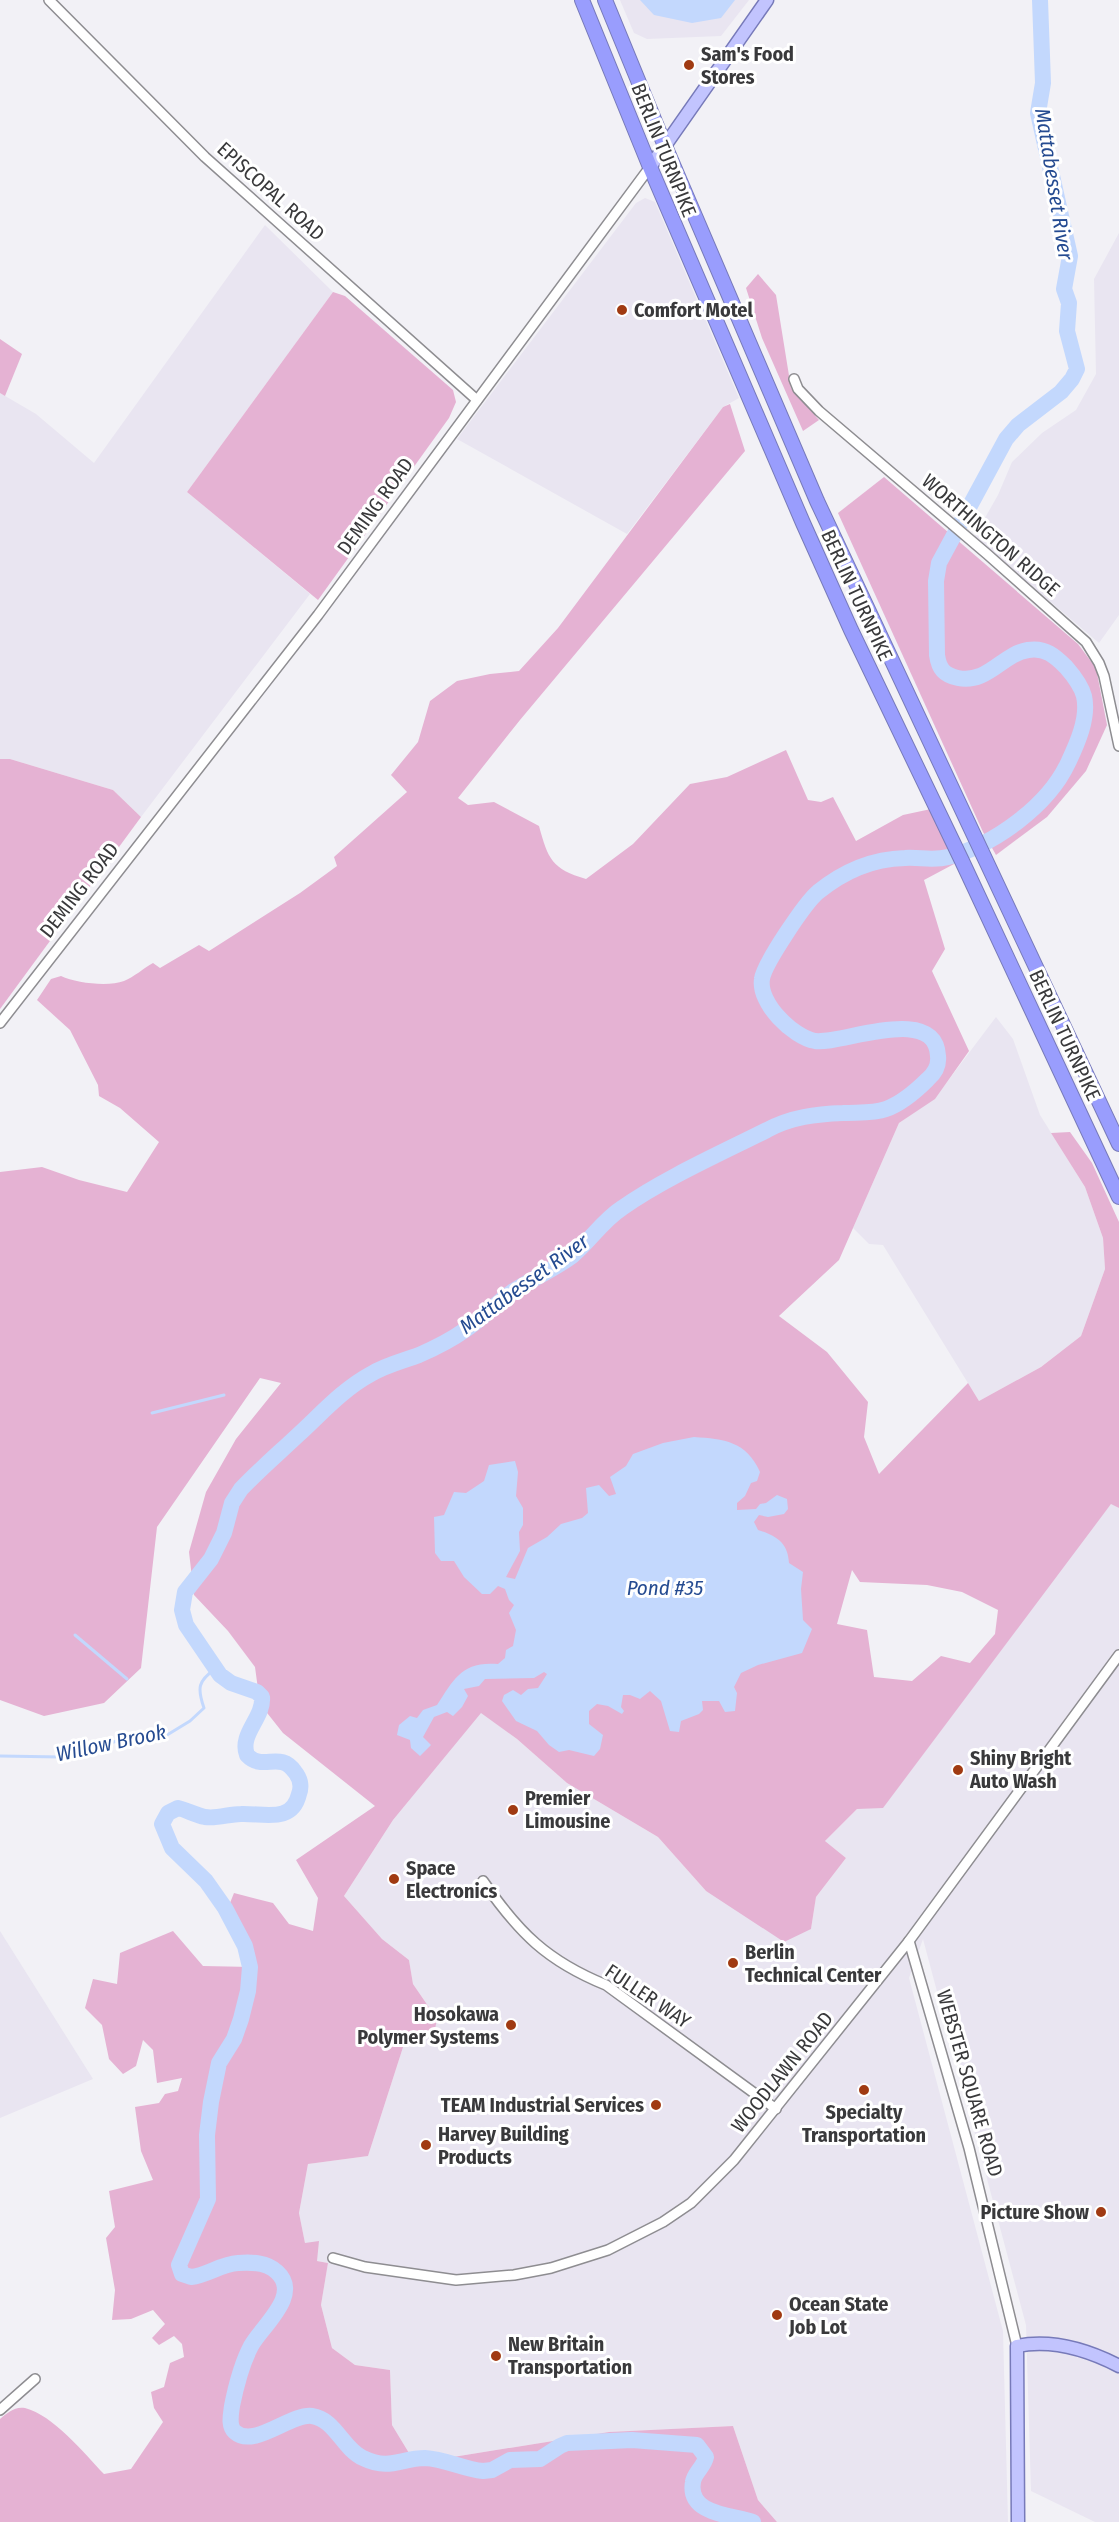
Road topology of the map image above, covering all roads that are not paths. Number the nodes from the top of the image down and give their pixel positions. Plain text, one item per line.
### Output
1 (49, 0) edge
2 (582, 0) edge
3 (605, 0) edge
4 (767, 0) edge
5 (664, 146) junction
6 (650, 167) junction
7 (794, 379) dead end
8 (477, 400) junction
9 (1119, 746) edge
10 (0, 1023) edge
11 (1119, 1144) edge
12 (1119, 1197) edge
13 (1119, 1655) edge
14 (483, 1881) dead end
15 (909, 1941) junction
16 (776, 2109) junction
17 (333, 2258) dead end
18 (1017, 2346) junction
19 (1119, 2366) edge
20 (35, 2379) dead end
21 (0, 2410) edge
22 (1018, 2522) edge

1 - 8 street, EPISCOPAL ROAD
2 - 6 highway, BERLIN TURNPIKE
3 - 5 highway, BERLIN TURNPIKE
4 - 5 main road, DEMING ROAD
5 - 6 main road, DEMING ROAD
5 - 11 highway, BERLIN TURNPIKE
6 - 8 street, DEMING ROAD
6 - 12 highway, BERLIN TURNPIKE
7 - 9 street, WORTHINGTON RIDGE
8 - 10 street, DEMING ROAD
13 - 15 street, WOODLAWN ROAD
14 - 16 street, FULLER WAY
15 - 16 street, WOODLAWN ROAD
15 - 18 street, WEBSTER SQUARE ROAD
16 - 17 street, WOODLAWN ROAD
18 - 19 main road
18 - 22 main road, WEBSTER SQUARE ROAD
20 - 21 street

